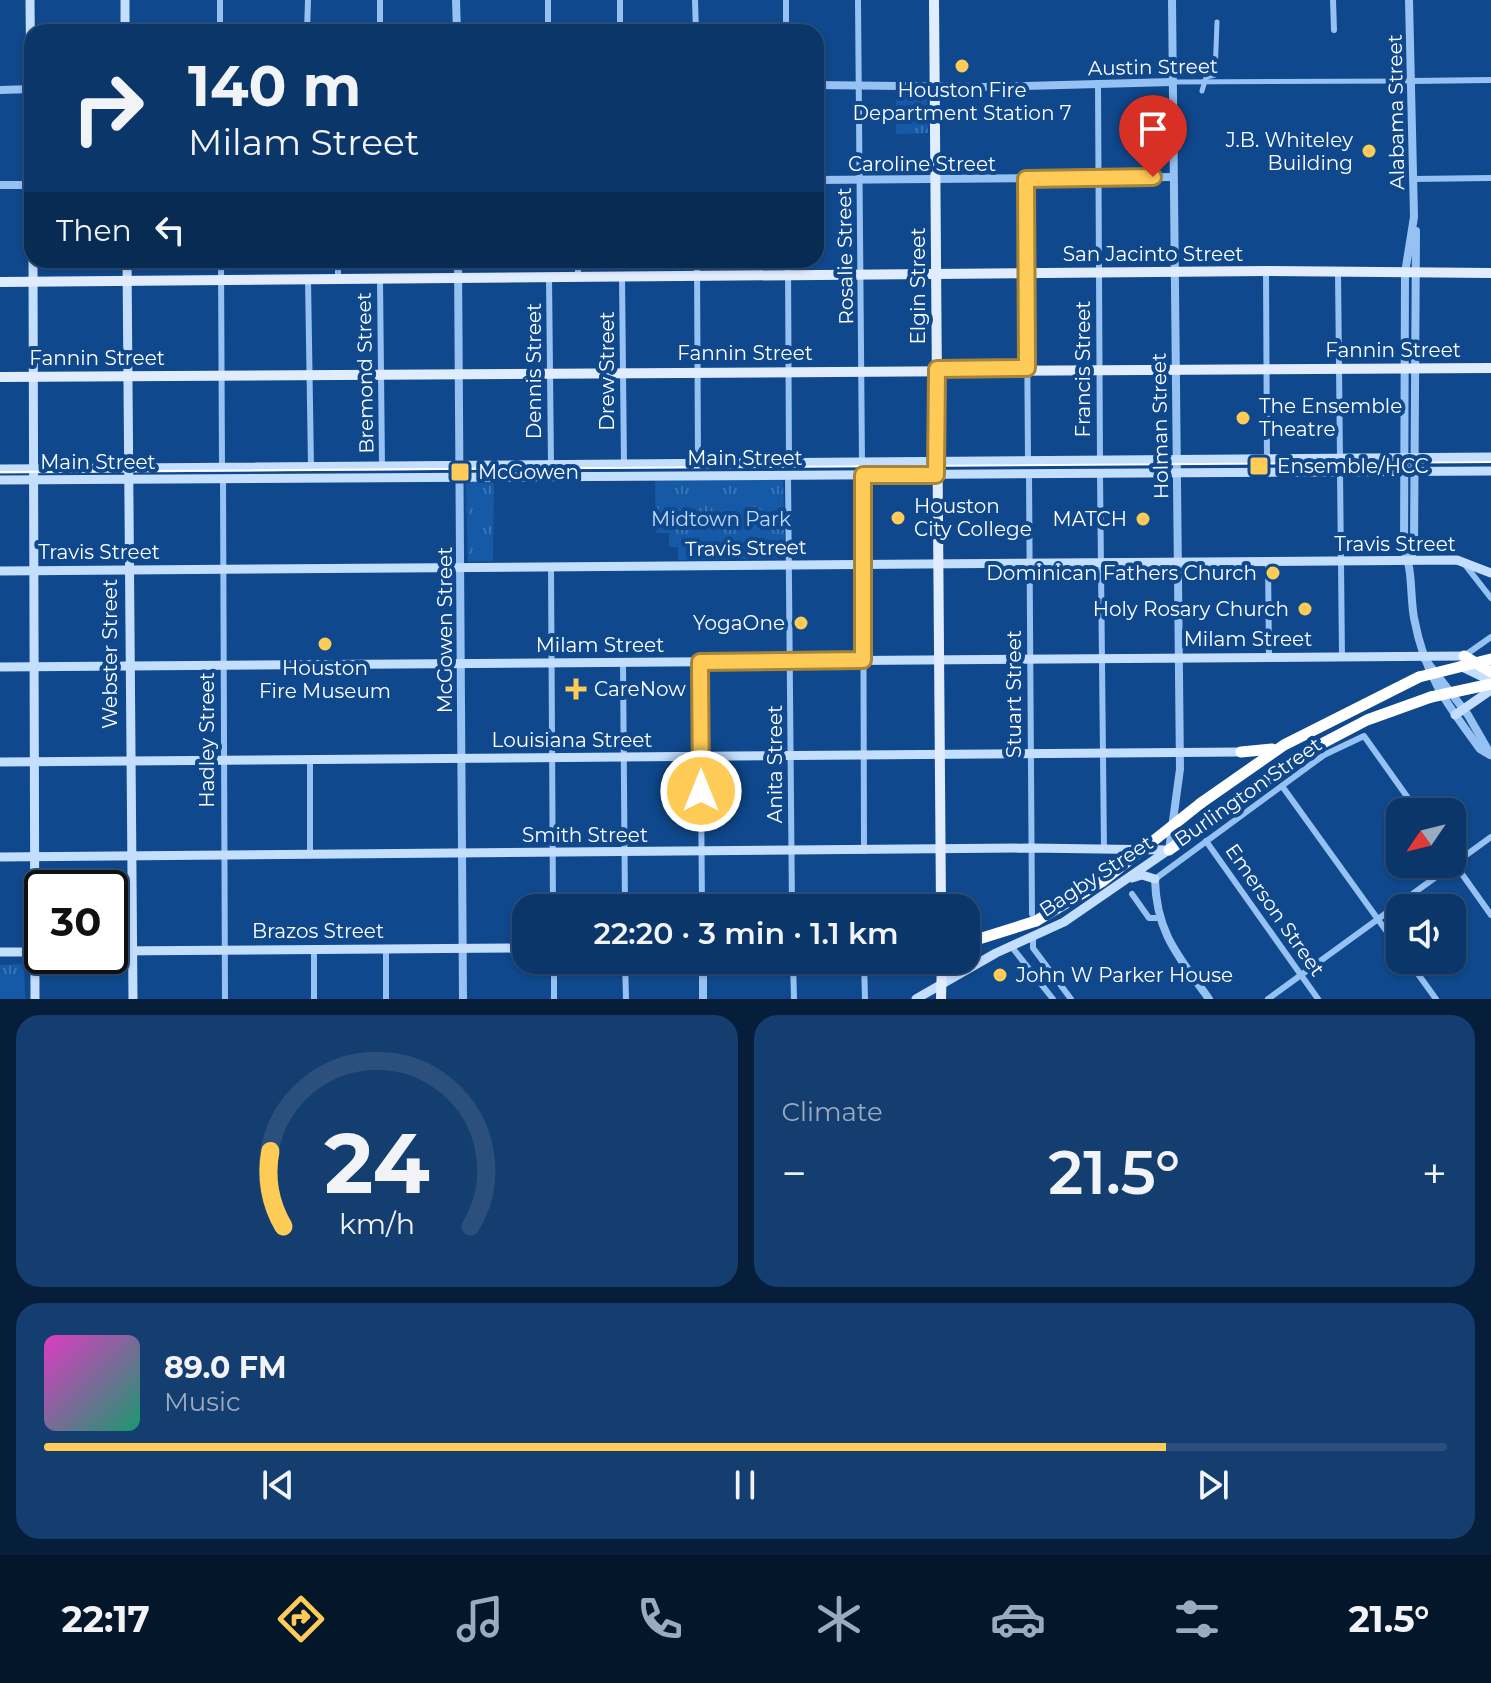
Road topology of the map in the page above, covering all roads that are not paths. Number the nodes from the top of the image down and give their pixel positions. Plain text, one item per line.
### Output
1 (30, 0) edge
2 (125, 0) edge
3 (220, 0) edge
4 (308, 0) edge
5 (380, 0) edge
6 (456, 0) edge
7 (548, 0) edge
8 (620, 0) edge
9 (695, 0) edge
10 (786, 0) edge
11 (858, 0) edge
12 (934, 0) edge
13 (1172, 0) edge
14 (1333, 0) edge
15 (1409, 0) edge
16 (1217, 22) dead end
17 (30, 24) edge
18 (125, 24) edge
19 (220, 24) edge
20 (307, 24) edge
21 (380, 24) edge
22 (457, 24) edge
23 (548, 24) edge
24 (620, 24) edge
25 (696, 24) edge
26 (786, 24) edge
27 (1334, 30) dead end
28 (1491, 80) edge
29 (1411, 81) junction
30 (1172, 82) junction
31 (1204, 82) junction
32 (1098, 83) junction
33 (824, 85) edge
34 (859, 85) junction
35 (934, 86) junction
36 (24, 89) edge
37 (0, 90) edge
38 (1202, 91) dead end
39 (1173, 177) junction
40 (1098, 178) junction
41 (1491, 178) edge
42 (1026, 179) junction
43 (1413, 179) junction
44 (824, 180) edge
45 (859, 180) junction
46 (936, 180) junction
47 (0, 185) edge
48 (24, 185) edge
49 (33, 268) edge
50 (127, 268) edge
51 (221, 268) edge
52 (338, 268) edge
53 (458, 268) edge
54 (578, 268) edge
55 (697, 268) edge
56 (788, 268) edge
57 (1266, 271) junction
58 (1099, 272) junction
59 (1174, 272) junction
60 (1338, 272) junction
61 (1027, 273) junction
62 (1411, 273) junction
63 (1491, 273) edge
64 (788, 274) junction
65 (860, 275) junction
66 (937, 275) junction
67 (697, 276) junction
68 (458, 277) junction
69 (549, 277) junction
70 (578, 277) junction
71 (622, 277) junction
72 (338, 278) junction
73 (308, 279) junction
74 (380, 279) junction
75 (221, 280) junction
76 (127, 281) junction
77 (0, 282) edge
78 (33, 282) junction
79 (1339, 367) junction
80 (1027, 368) junction
81 (1409, 368) junction
82 (1491, 368) edge
83 (937, 369) junction
84 (1099, 369) junction
85 (1175, 369) junction
86 (1267, 369) junction
87 (789, 370) junction
88 (622, 371) junction
89 (862, 371) junction
90 (550, 372) junction
91 (697, 372) junction
92 (459, 373) junction
93 (127, 375) junction
94 (222, 375) junction
95 (309, 375) junction
96 (382, 375) junction
97 (35, 376) junction
98 (0, 377) edge
99 (1491, 457) edge
100 (1408, 458) junction
101 (1340, 459) junction
102 (1267, 460) junction
103 (1100, 461) junction
104 (1177, 461) junction
105 (936, 462) junction
106 (1028, 462) junction
107 (862, 463) junction
108 (698, 464) junction
109 (789, 464) junction
110 (551, 465) junction
111 (624, 465) junction
112 (311, 466) junction
113 (382, 466) junction
114 (460, 466) junction
115 (34, 468) junction
116 (127, 468) junction
117 (222, 468) junction
118 (0, 469) edge
119 (1340, 471) junction
120 (1491, 471) edge
121 (1408, 472) junction
122 (1177, 473) junction
123 (1029, 474) junction
124 (1100, 474) junction
125 (863, 475) junction
126 (936, 475) junction
127 (788, 476) junction
128 (460, 478) junction
129 (0, 480) edge
130 (34, 480) junction
131 (127, 480) junction
132 (223, 480) junction
133 (1457, 560) junction
134 (1409, 561) junction
135 (1268, 562) junction
136 (1341, 562) junction
137 (1101, 563) junction
138 (1029, 564) junction
139 (1177, 564) junction
140 (789, 565) junction
141 (863, 565) junction
142 (937, 565) junction
143 (551, 567) junction
144 (460, 568) junction
145 (35, 570) junction
146 (223, 570) junction
147 (0, 571) edge
148 (128, 571) junction
149 (1491, 573) edge
150 (1491, 598) edge
151 (1491, 637) edge
152 (1439, 656) junction
153 (1464, 656) junction
154 (1177, 657) junction
155 (1269, 657) junction
156 (1342, 657) junction
157 (1424, 658) junction
158 (1029, 659) junction
159 (1102, 659) junction
160 (863, 660) junction
161 (938, 660) junction
162 (1491, 660) edge
163 (790, 661) junction
164 (700, 662) junction
165 (461, 663) junction
166 (623, 663) junction
167 (551, 664) junction
168 (222, 665) junction
169 (129, 666) junction
170 (0, 667) edge
171 (36, 667) junction
172 (1491, 672) edge
173 (1491, 685) edge
174 (1459, 712) junction
175 (1284, 745) junction
176 (1241, 752) joint
177 (1030, 754) junction
178 (1102, 754) junction
179 (1178, 754) junction
180 (863, 755) junction
181 (1490, 755) edge
182 (939, 756) junction
183 (552, 757) junction
184 (624, 757) junction
185 (701, 757) junction
186 (791, 757) junction
187 (461, 758) junction
188 (129, 760) junction
189 (223, 760) junction
190 (310, 760) junction
191 (35, 761) junction
192 (0, 762) edge
193 (1282, 786) junction
194 (1408, 798) edge
195 (1491, 837) edge
196 (1206, 841) junction
197 (1031, 848) junction
198 (940, 849) junction
199 (1104, 850) junction
200 (1169, 850) junction
201 (792, 851) junction
202 (864, 851) junction
203 (625, 852) junction
204 (701, 852) junction
205 (462, 853) junction
206 (553, 853) junction
207 (1466, 853) edge
208 (310, 855) junction
209 (130, 856) junction
210 (224, 856) junction
211 (0, 857) edge
212 (35, 857) junction
213 (35, 870) edge
214 (1432, 878) edge
215 (1464, 878) edge
216 (1155, 879) junction
217 (1124, 882) junction
218 (553, 894) edge
219 (625, 894) edge
220 (702, 894) edge
221 (792, 894) edge
222 (941, 894) edge
223 (1132, 894) dead end
224 (1491, 915) edge
225 (1034, 918) junction
226 (1159, 918) junction
227 (1378, 918) junction
228 (1386, 930) edge
229 (1033, 936) junction
230 (980, 938) edge
231 (1011, 946) junction
232 (512, 948) edge
233 (314, 949) junction
234 (386, 949) junction
235 (462, 949) junction
236 (224, 950) junction
237 (131, 951) junction
238 (0, 952) edge
239 (24, 952) edge
240 (1045, 964) junction
241 (1034, 973) junction
242 (37, 974) edge
243 (554, 974) edge
244 (625, 974) edge
245 (703, 974) edge
246 (793, 974) edge
247 (864, 974) edge
248 (942, 974) edge
249 (1300, 974) junction
250 (1418, 974) edge
251 (942, 985) junction
252 (35, 999) edge
253 (133, 999) edge
254 (225, 999) edge
255 (314, 999) edge
256 (386, 999) edge
257 (463, 999) edge
258 (554, 999) edge
259 (626, 999) edge
260 (703, 999) edge
261 (794, 999) edge
262 (865, 999) edge
263 (916, 999) edge
264 (941, 999) edge
265 (947, 999) edge
266 (1053, 999) edge
267 (1071, 999) edge
268 (1209, 999) edge
269 (1268, 999) edge
270 (1318, 999) edge
271 (1436, 999) edge

1 - 17 main road
2 - 18 main road
3 - 19 street
4 - 20 street
5 - 21 street
6 - 22 street
7 - 23 street
8 - 24 street
9 - 25 street
10 - 26 street
11 - 34 street, Rosalie Street
12 - 35 main road, Elgin Street
13 - 30 street, Holman Street
14 - 27 street
15 - 29 street, Alabama Street
16 - 31 street
28 - 29 street, Austin Street
29 - 31 street, Austin Street
29 - 43 street, Alabama Street
30 - 31 street, Austin Street
30 - 32 street, Austin Street
30 - 39 street, Holman Street
31 - 38 street
32 - 35 street, Austin Street
32 - 40 street, Francis Street
33 - 34 street, Austin Street
34 - 35 street, Austin Street
34 - 45 street, Rosalie Street
35 - 46 main road, Elgin Street
36 - 37 street
39 - 40 street, Caroline Street
39 - 59 street, Holman Street
40 - 42 street, Caroline Street
40 - 58 street, Francis Street
41 - 43 street
42 - 46 street, Caroline Street
42 - 61 street
43 - 62 street, Alabama Street
44 - 45 street, Caroline Street
45 - 46 street, Caroline Street
45 - 65 street, Rosalie Street
46 - 66 main road, Elgin Street
47 - 48 street
49 - 78 main road
50 - 76 main road, Webster Street
51 - 75 street
52 - 72 street
53 - 68 street, McGowen Street
54 - 70 street
55 - 67 street
56 - 64 street
57 - 59 main road, San Jacinto Street
57 - 60 main road, San Jacinto Street
57 - 86 street
58 - 59 main road, San Jacinto Street
58 - 61 main road, San Jacinto Street
58 - 84 street, Francis Street
59 - 85 street, Holman Street
60 - 62 main road, San Jacinto Street
60 - 79 street
61 - 66 main road, San Jacinto Street
61 - 80 street
62 - 63 main road, San Jacinto Street
62 - 81 street, Alabama Street
64 - 65 main road, San Jacinto Street
64 - 67 main road, San Jacinto Street
64 - 87 street
65 - 66 main road, San Jacinto Street
65 - 89 street, Rosalie Street
66 - 83 main road, Elgin Street
67 - 71 main road, San Jacinto Street
67 - 91 street
68 - 69 main road, San Jacinto Street
68 - 74 main road, San Jacinto Street
68 - 92 street, McGowen Street
69 - 70 main road, San Jacinto Street
69 - 90 street, Dennis Street
70 - 71 main road, San Jacinto Street
71 - 88 street, Drew Street
72 - 73 main road, San Jacinto Street
72 - 74 main road, San Jacinto Street
73 - 75 main road, San Jacinto Street
73 - 95 street
74 - 96 street, Bremond Street
75 - 76 main road, San Jacinto Street
75 - 94 street
76 - 78 main road, San Jacinto Street
76 - 93 main road, Webster Street
77 - 78 main road, San Jacinto Street
78 - 97 main road
79 - 81 main road, Fannin Street
79 - 86 main road, Fannin Street
79 - 101 street
80 - 83 main road, Fannin Street
80 - 84 main road, Fannin Street
80 - 106 street
81 - 82 main road, Fannin Street
81 - 100 street, Alabama Street
83 - 89 main road, Fannin Street
83 - 105 main road, Elgin Street
84 - 85 main road, Fannin Street
84 - 103 street, Francis Street
85 - 86 main road, Fannin Street
85 - 104 street, Holman Street
86 - 102 street
87 - 89 main road, Fannin Street
87 - 91 main road, Fannin Street
87 - 109 street
88 - 90 main road, Fannin Street
88 - 91 main road, Fannin Street
88 - 111 street, Drew Street
89 - 107 street, Rosalie Street
90 - 92 main road, Fannin Street
90 - 110 street, Dennis Street
91 - 108 street
92 - 96 main road, Fannin Street
92 - 114 street, McGowen Street
93 - 94 main road, Fannin Street
93 - 97 main road, Fannin Street
93 - 116 main road, Webster Street
94 - 95 main road, Fannin Street
94 - 117 street
95 - 96 main road, Fannin Street
95 - 112 street
96 - 113 street, Bremond Street
97 - 98 main road, Fannin Street
97 - 115 main road
99 - 100 main road, Main Street
100 - 101 main road, Main Street
100 - 121 street, Alabama Street
101 - 102 main road, Main Street
102 - 104 main road, Main Street
103 - 104 main road, Main Street
103 - 106 main road, Main Street
104 - 122 street, Holman Street
105 - 106 main road, Main Street
105 - 107 main road, Main Street
105 - 126 main road, Elgin Street
107 - 109 main road, Main Street
108 - 109 main road, Main Street
108 - 111 main road, Main Street
110 - 111 main road, Main Street
110 - 114 main road, Main Street
112 - 113 main road, Main Street
112 - 117 main road, Main Street
113 - 114 main road, Main Street
114 - 128 street, McGowen Street
115 - 116 main road, Main Street
115 - 118 main road, Main Street
115 - 130 main road
116 - 117 main road, Main Street
116 - 131 main road, Webster Street
119 - 121 main road, Main Street
119 - 122 main road, Main Street
119 - 136 street
120 - 121 main road, Main Street
121 - 134 street, Alabama Street
122 - 124 main road, Main Street
122 - 139 street, Holman Street
123 - 124 main road, Main Street
123 - 126 main road, Main Street
123 - 138 street, Stuart Street
124 - 137 street
125 - 126 main road, Main Street
125 - 127 main road, Main Street
125 - 141 street
126 - 142 main road, Elgin Street
127 - 128 main road, Main Street
127 - 140 street, Anita Street
128 - 132 main road, Main Street
128 - 144 street, McGowen Street
129 - 130 main road, Main Street
130 - 131 main road, Main Street
130 - 145 main road
131 - 132 main road, Main Street
131 - 148 main road, Webster Street
132 - 146 street, Hadley Street
133 - 134 main road, Travis Street
133 - 149 main road, Travis Street
133 - 150 street
134 - 136 main road, Travis Street
134 - 157 street, Alabama Street
135 - 136 main road, Travis Street
135 - 139 main road, Travis Street
135 - 155 street
136 - 156 street
137 - 138 main road, Travis Street
137 - 139 main road, Travis Street
137 - 159 street
138 - 142 main road, Travis Street
138 - 158 street, Stuart Street
139 - 154 street, Holman Street
140 - 141 main road, Travis Street
140 - 143 main road, Travis Street
140 - 163 street, Anita Street
141 - 142 main road, Travis Street
141 - 160 street
142 - 161 main road, Elgin Street
143 - 144 main road, Travis Street
143 - 167 street
144 - 146 main road, Travis Street
144 - 165 street, McGowen Street
145 - 147 main road, Travis Street
145 - 148 main road, Travis Street
145 - 171 main road
146 - 148 main road, Travis Street
146 - 168 street, Hadley Street
148 - 169 main road, Webster Street
151 - 153 street
152 - 153 main road, Milam Street
152 - 157 main road, Milam Street
152 - 173 main road
153 - 162 highway
153 - 172 highway
154 - 155 main road, Milam Street
154 - 159 main road, Milam Street
154 - 179 street, Holman Street
155 - 156 main road, Milam Street
156 - 157 main road, Milam Street
157 - 174 street, Alabama Street
158 - 159 main road, Milam Street
158 - 161 main road, Milam Street
158 - 177 street, Stuart Street
159 - 178 street
160 - 161 main road, Milam Street
160 - 163 main road, Milam Street
160 - 180 street
161 - 182 main road, Elgin Street
162 - 175 highway, bridge
163 - 164 main road, Milam Street
163 - 186 street, Anita Street
164 - 166 main road, Milam Street
164 - 185 street
165 - 167 main road, Milam Street
165 - 168 main road, Milam Street
165 - 187 street, McGowen Street
166 - 167 main road, Milam Street
166 - 184 street
167 - 183 street
168 - 169 main road, Milam Street
168 - 189 street, Hadley Street
169 - 171 main road, Milam Street
169 - 188 main road, Webster Street
170 - 171 main road, Milam Street
171 - 191 main road
173 - 174 main road
173 - 200 highway, bridge
174 - 181 street, Alabama Street
175 - 176 highway
175 - 225 highway, bridge
176 - 179 main road, Louisiana Street
177 - 178 main road, Louisiana Street
177 - 182 main road, Louisiana Street
177 - 197 street, Stuart Street
178 - 179 main road, Louisiana Street
178 - 199 street
179 - 200 street, Holman Street
180 - 182 main road, Louisiana Street
180 - 186 main road, Louisiana Street
180 - 202 street
182 - 198 main road, Elgin Street
183 - 184 main road, Louisiana Street
183 - 187 main road, Louisiana Street
183 - 206 street
184 - 185 main road, Louisiana Street
184 - 203 street
185 - 186 main road, Louisiana Street
185 - 204 street
186 - 201 street, Anita Street
187 - 190 main road, Louisiana Street
187 - 205 street, McGowen Street
188 - 189 main road, Louisiana Street
188 - 191 main road, Louisiana Street
188 - 209 main road, Webster Street
189 - 190 main road, Louisiana Street
189 - 210 street, Hadley Street
190 - 208 street
191 - 192 main road, Louisiana Street
191 - 212 main road
193 - 194 street, Burlington Street
193 - 196 street, Burlington Street
193 - 227 street
195 - 207 street
196 - 216 street, Burlington Street
196 - 249 street, Emerson Street
197 - 198 main road, Smith Street
197 - 199 main road, Smith Street
197 - 225 street, Stuart Street
198 - 202 main road, Smith Street
198 - 222 main road, Elgin Street
199 - 200 main road, Smith Street
200 - 217 main road, Bagby Street
201 - 202 main road, Smith Street
201 - 204 main road, Smith Street
201 - 221 street, Anita Street
203 - 204 main road, Smith Street
203 - 206 main road, Smith Street
203 - 219 street
204 - 220 street
205 - 206 main road, Smith Street
205 - 208 main road, Smith Street
205 - 235 street, McGowen Street
206 - 218 street
208 - 210 main road, Smith Street
209 - 210 main road, Smith Street
209 - 212 main road, Smith Street
209 - 237 main road, Webster Street
210 - 236 street, Hadley Street
211 - 212 main road, Smith Street
212 - 213 main road
214 - 227 street
215 - 224 street
216 - 217 main road
216 - 226 street
217 - 229 main road, Bagby Street
223 - 226 street
225 - 230 highway
226 - 268 street
227 - 228 street
227 - 249 street
229 - 231 main road, Bagby Street
229 - 240 street
231 - 241 street
231 - 251 main road, Bagby Street
232 - 235 main road, Brazos Street
233 - 234 main road, Brazos Street
233 - 236 main road, Brazos Street
233 - 255 street
234 - 235 main road, Brazos Street
234 - 256 street
235 - 257 street, McGowen Street
236 - 237 main road, Brazos Street
236 - 254 street, Hadley Street
237 - 253 main road, Webster Street
238 - 239 main road
240 - 241 street
240 - 267 street
241 - 266 street
242 - 252 main road
243 - 258 street
244 - 259 street
245 - 260 street
246 - 261 street
247 - 262 street
248 - 251 main road
249 - 269 street
249 - 270 street, Emerson Street
250 - 271 street
251 - 263 main road, Bagby Street
251 - 264 main road
251 - 265 main road

